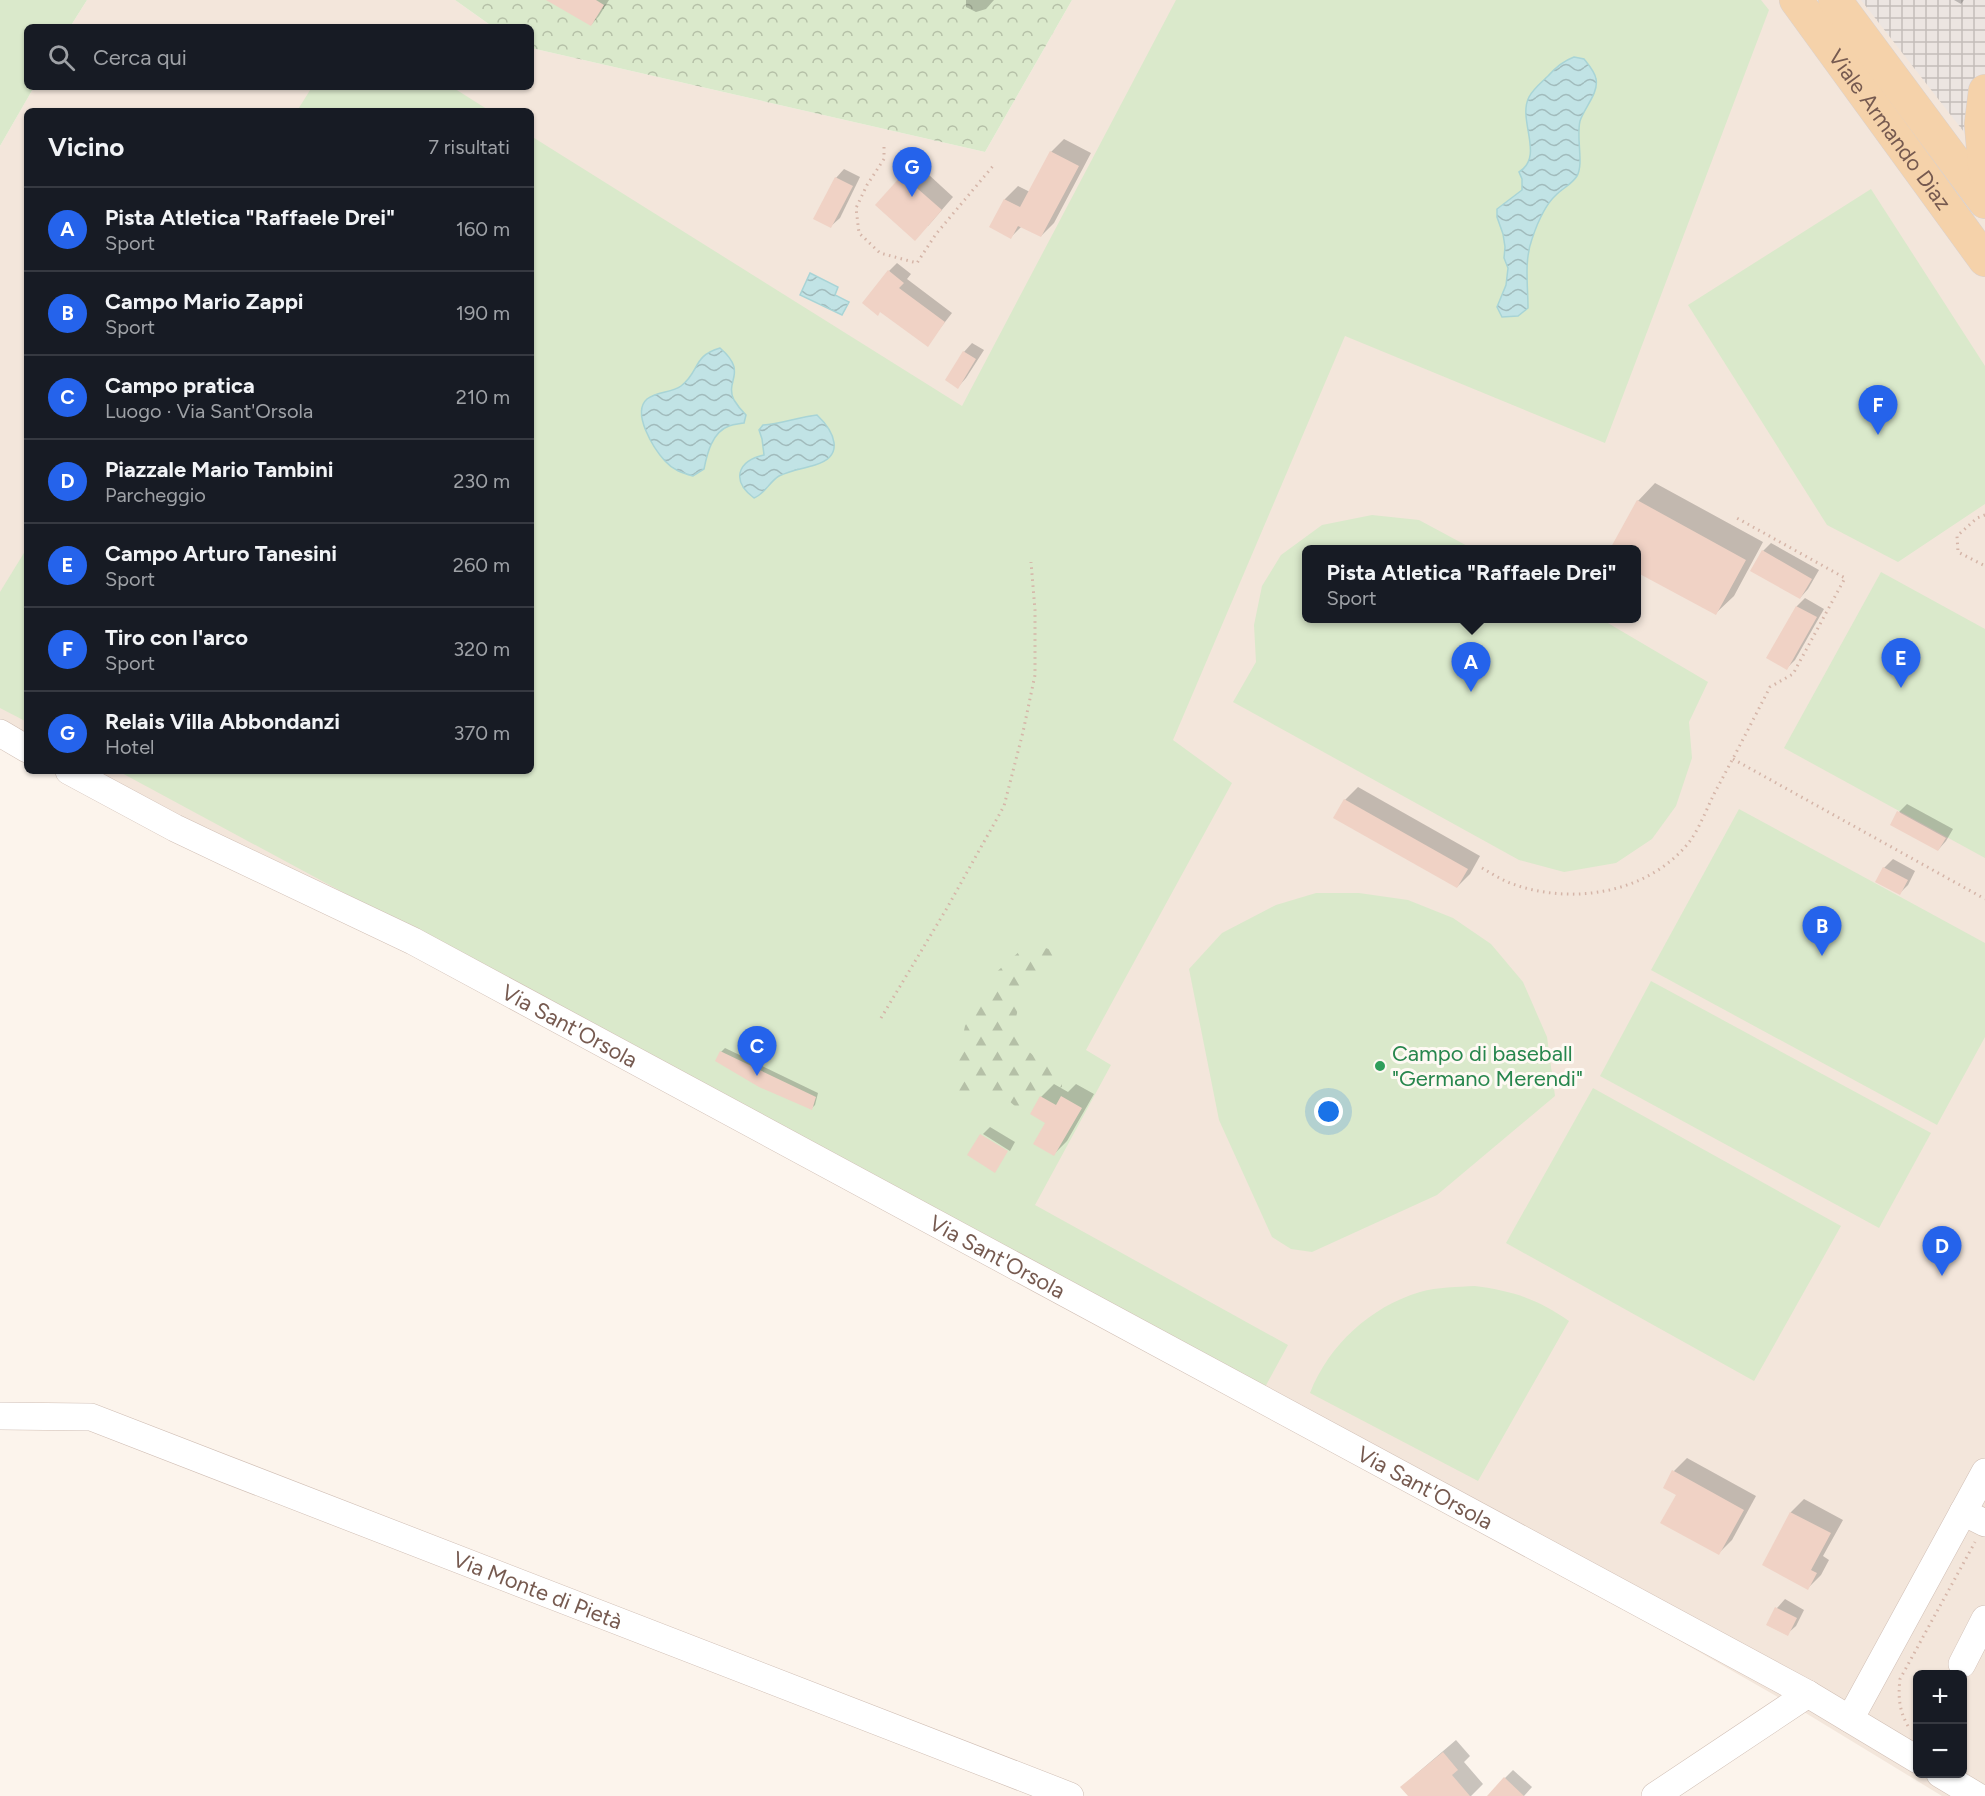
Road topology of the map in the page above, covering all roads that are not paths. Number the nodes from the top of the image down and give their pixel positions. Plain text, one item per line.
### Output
1 (1796, 0) edge
2 (1835, 0) edge
3 (1985, 91) edge
4 (1985, 171) edge
5 (1985, 202) edge
6 (1985, 260) edge
7 (0, 733) edge
8 (24, 746) edge
9 (75, 774) edge
10 (0, 1416) edge
11 (1985, 1472) edge
12 (1974, 1518) edge
13 (1985, 1619) edge
14 (1962, 1664) dead end
15 (1808, 1694) junction
16 (1850, 1719) junction
17 (1913, 1758) edge
18 (1948, 1778) edge
19 (1070, 1796) edge
20 (1655, 1796) edge
21 (1977, 1796) edge

1 - 6 main road, Viale Armando Diaz
2 - 5 main road, Viale Armando Diaz
3 - 4 main road
7 - 8 street
9 - 15 street, Via Sant'Orsola
10 - 19 street, Via Monte di Pietà
11 - 12 street
12 - 16 street
13 - 14 street
15 - 16 street, Via Sant'Orsola
15 - 20 street
16 - 17 street, Via Sant'Orsola
18 - 21 street

